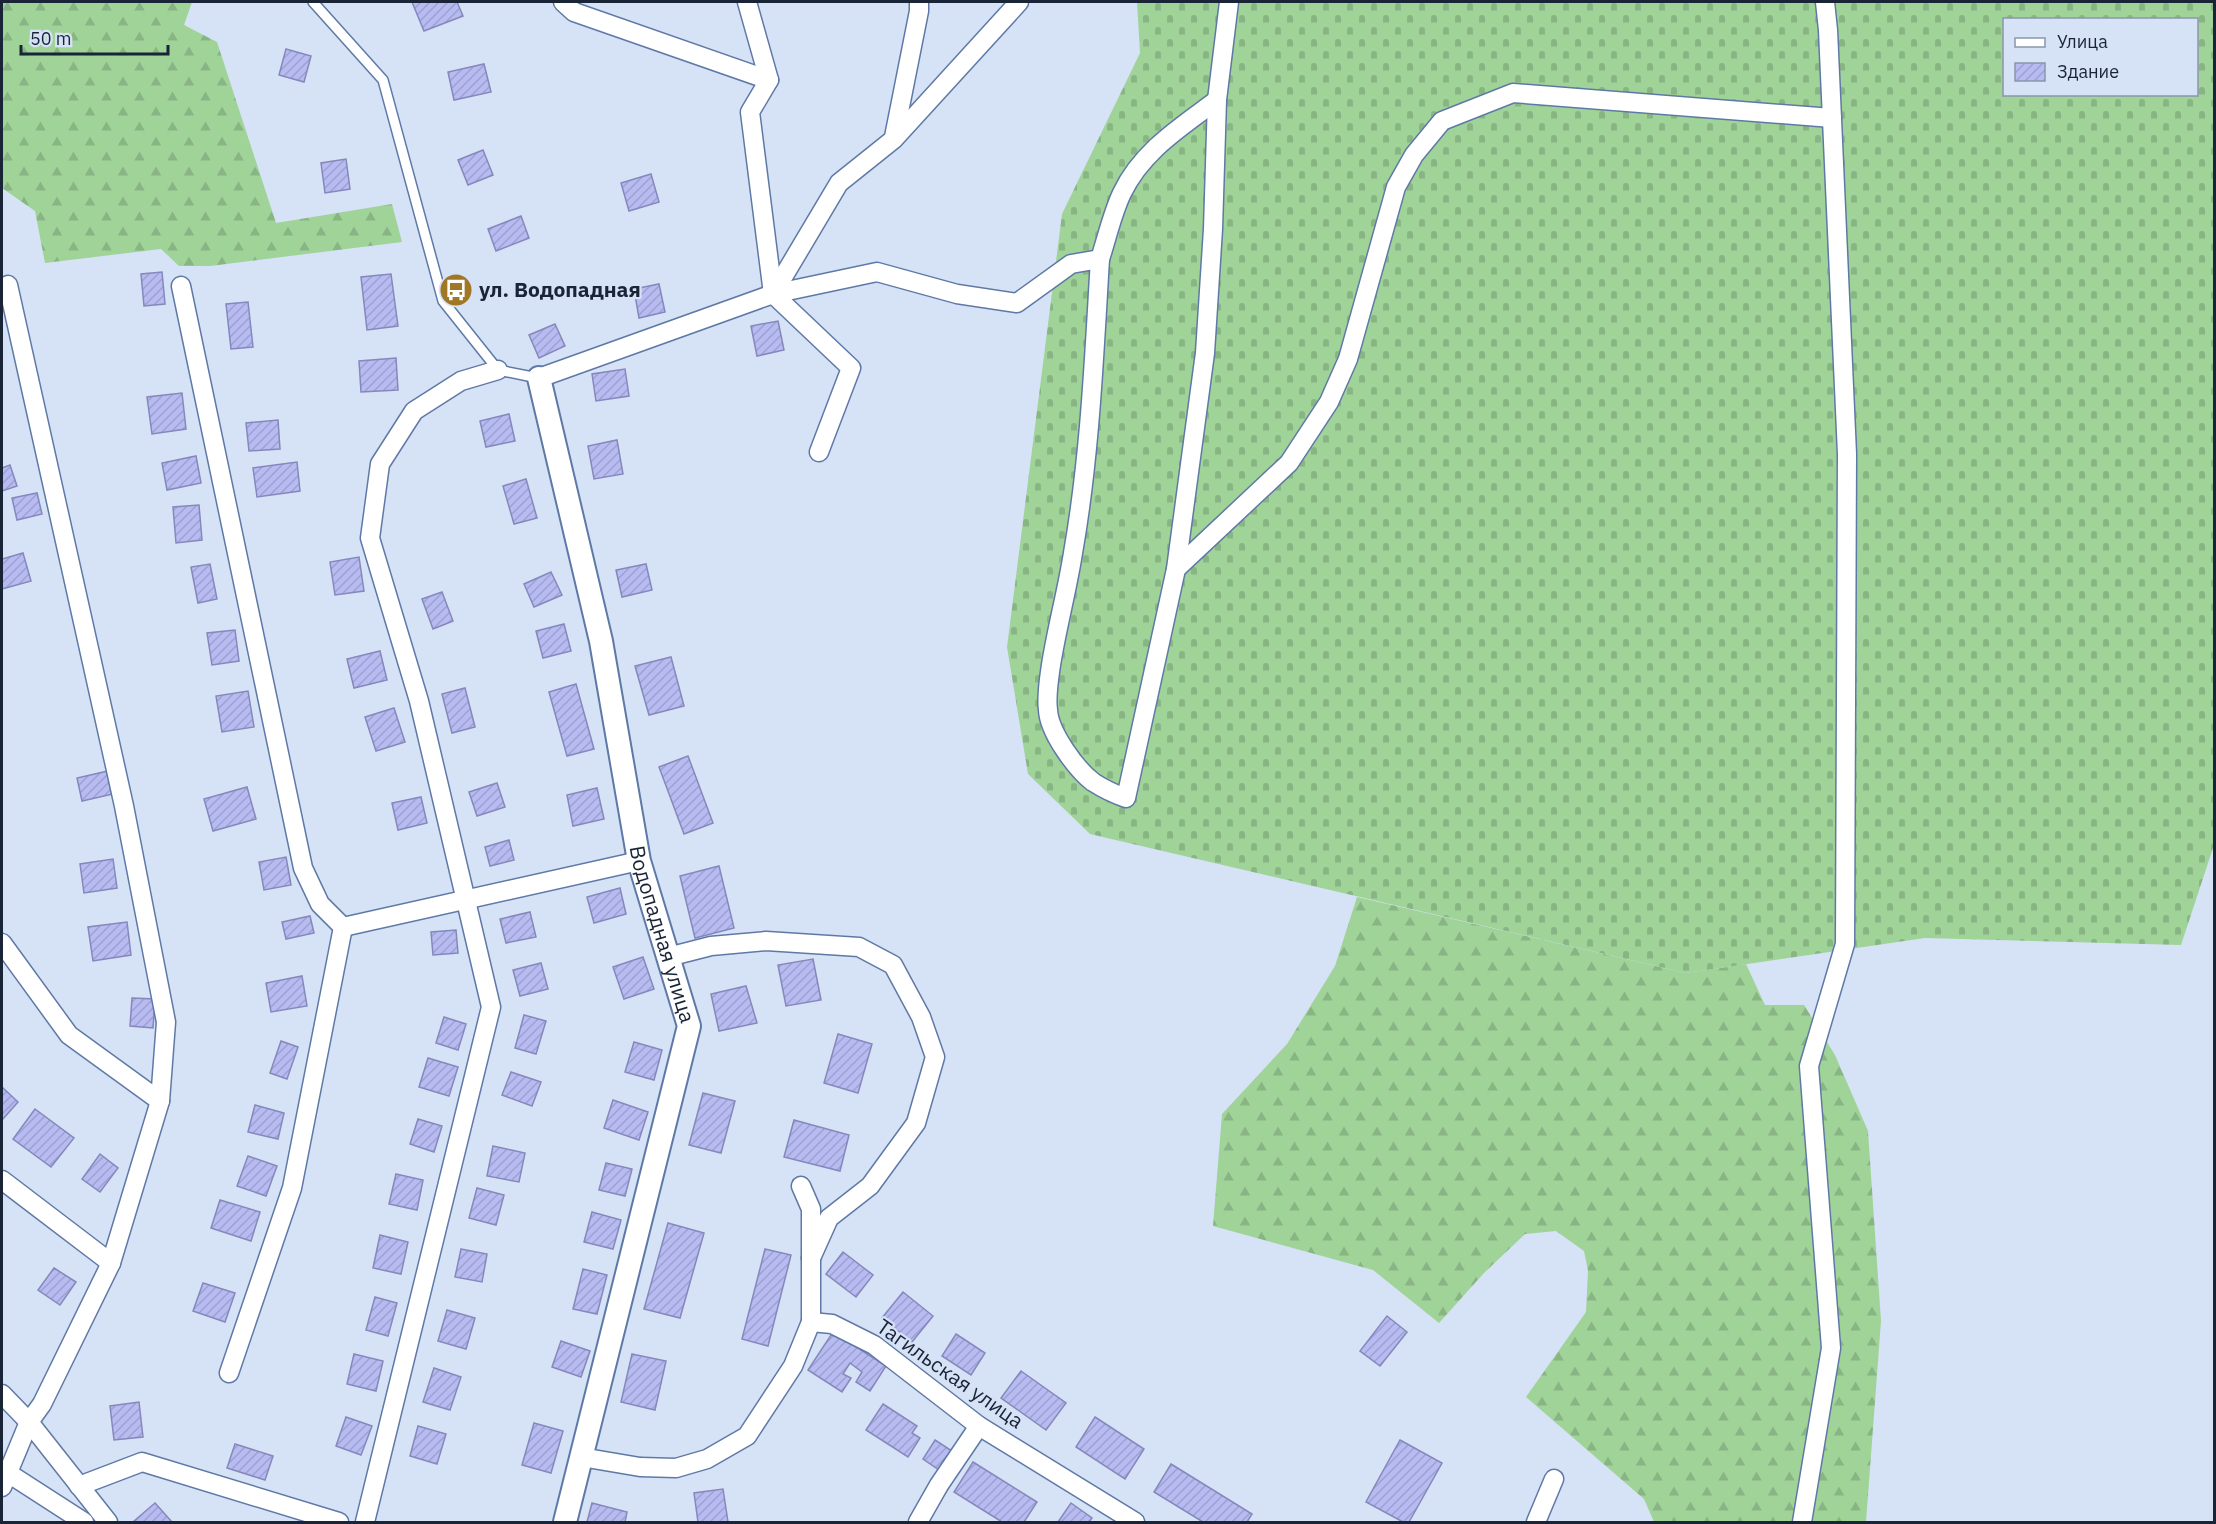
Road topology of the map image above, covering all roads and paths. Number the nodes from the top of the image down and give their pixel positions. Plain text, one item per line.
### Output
1 (313, 2) edge
2 (563, 2) edge
3 (747, 2) edge
4 (919, 2) edge
5 (1019, 2) edge
6 (1229, 2) edge
7 (1825, 2) edge
8 (769, 80) junction
9 (1217, 100) junction
10 (1832, 118) junction
11 (894, 139) junction
12 (1100, 259) junction
13 (8, 285) dead end
14 (181, 286) dead end
15 (773, 294) junction
16 (498, 370) junction
17 (539, 378) junction
18 (819, 452) dead end
19 (1176, 569) junction
20 (639, 861) junction
21 (467, 899) junction
22 (343, 927) junction
23 (2, 943) edge
24 (668, 957) junction
25 (160, 1101) junction
26 (2, 1180) edge
27 (801, 1186) dead end
28 (811, 1258) junction
29 (111, 1263) junction
30 (811, 1322) junction
31 (229, 1373) dead end
32 (2, 1394) edge
33 (29, 1422) junction
34 (979, 1426) junction
35 (580, 1457) junction
36 (4, 1478) edge
37 (1554, 1479) dead end
38 (79, 1486) junction
39 (84, 1522) edge
40 (108, 1522) edge
41 (339, 1522) edge
42 (365, 1522) edge
43 (565, 1522) edge
44 (918, 1522) edge
45 (1135, 1522) edge
46 (1536, 1522) edge
47 (1802, 1522) edge

1 - 16 lane
2 - 8 street
3 - 8 street
4 - 11 street
5 - 11 street
6 - 9 street
7 - 10 street
8 - 15 street
9 - 12 street
9 - 19 street
10 - 19 street
10 - 47 street
11 - 15 street
12 - 15 street
12 - 19 street
13 - 25 street
14 - 22 street
15 - 17 street
15 - 18 street
16 - 17 lane
16 - 21 street
17 - 20 street, Водопадная улица
20 - 21 street
20 - 24 street, Водопадная улица
21 - 22 street
21 - 42 street
22 - 31 street
23 - 25 street
24 - 28 street
24 - 35 street, Водопадная улица
25 - 29 street
26 - 29 street
27 - 28 street
28 - 30 street
29 - 33 street
30 - 34 street, Тагильская улица
30 - 35 street
32 - 33 street
33 - 36 street
33 - 38 street
34 - 44 street
34 - 45 street, Тагильская улица
35 - 43 street, Водопадная улица
36 - 39 street
37 - 46 street
38 - 40 street
38 - 41 street

